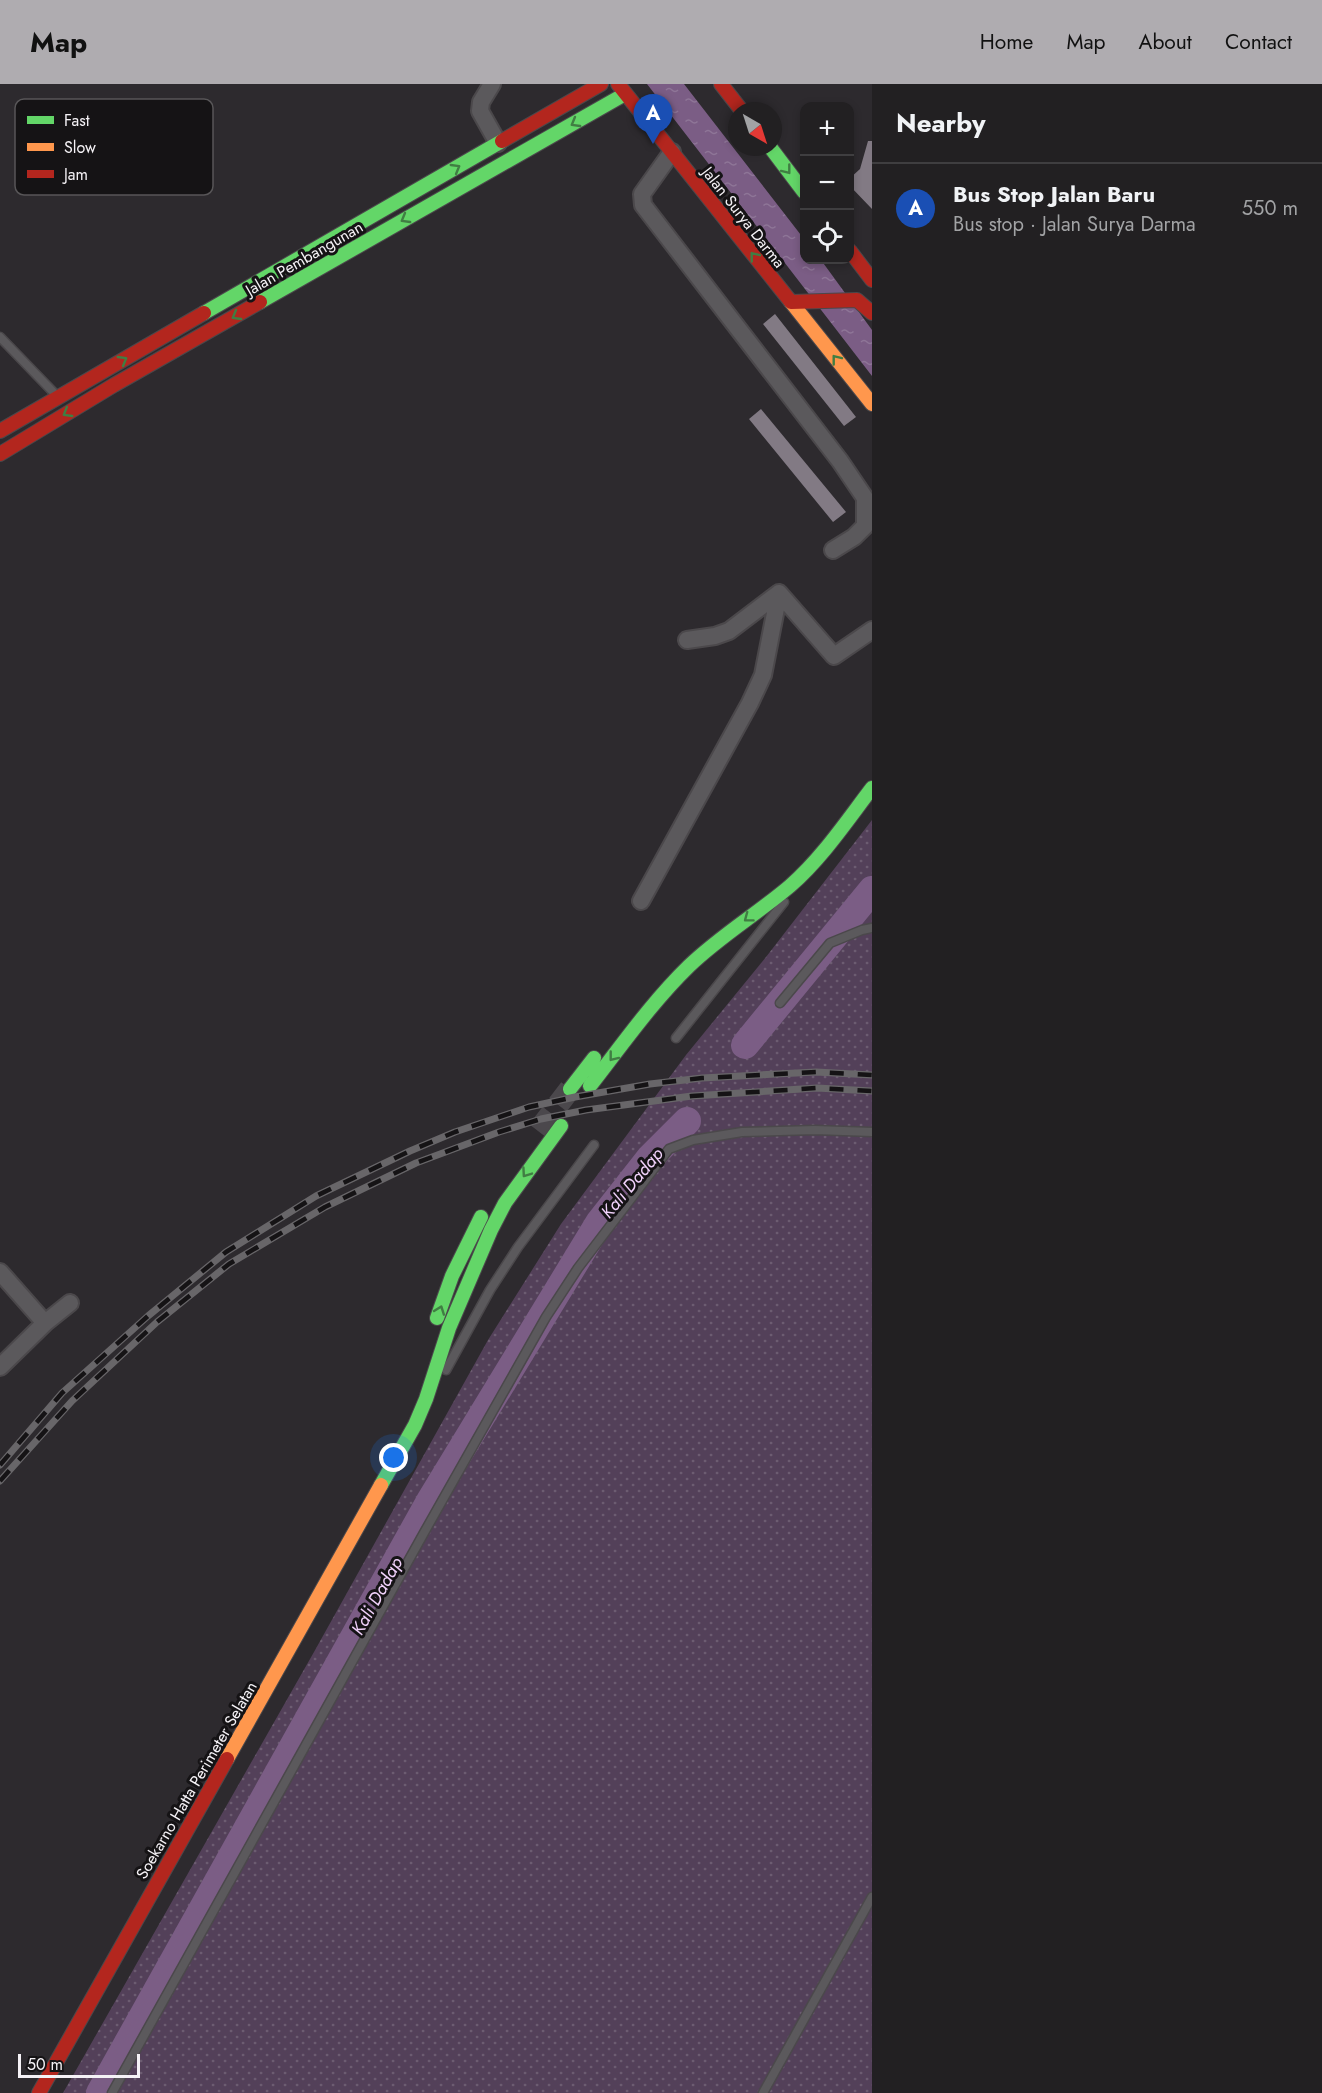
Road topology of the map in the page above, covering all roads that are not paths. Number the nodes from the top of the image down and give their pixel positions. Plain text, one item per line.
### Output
1 (492, 84) edge
2 (601, 84) edge
3 (721, 84) edge
4 (622, 89) edge
5 (735, 102) edge
6 (498, 143) junction
7 (672, 152) junction
8 (777, 156) edge
9 (800, 187) edge
10 (854, 256) edge
11 (868, 274) edge
12 (854, 300) junction
13 (791, 302) junction
14 (872, 313) edge
15 (0, 337) edge
16 (58, 397) junction
17 (872, 405) edge
18 (0, 431) edge
19 (0, 454) edge
20 (833, 550) dead end
21 (779, 593) junction
22 (872, 630) edge
23 (687, 640) dead end
24 (872, 788) edge
25 (851, 816) junction
26 (824, 852) junction
27 (788, 870) dead end
28 (641, 902) dead end
29 (872, 928) edge
30 (780, 1003) dead end
31 (676, 1038) dead end
32 (606, 1042) dead end
33 (590, 1086) dead end
34 (570, 1089) tunnel mouth
35 (561, 1125) dead end
36 (872, 1132) edge
37 (594, 1145) dead end
38 (486, 1208) dead end
39 (0, 1272) edge
40 (70, 1303) dead end
41 (45, 1323) junction
42 (0, 1367) edge
43 (415, 1425) junction
44 (382, 1485) junction
45 (872, 1897) edge
46 (39, 2093) edge
47 (112, 2093) edge
48 (763, 2093) edge

1 - 6 street
2 - 6 main road, Jalan Pembangunan
3 - 5 main road
4 - 7 main road, Jalan Surya Darma
4 -> 19 main road, Jalan Pembangunan
16 -> 6 main road, Jalan Pembangunan
13 -> 7 main road, Jalan Surya Darma
7 - 20 street
8 -> 9 main road
10 - 11 main road
11 - 12 main road
12 - 13 main road
12 - 14 main road
17 -> 13 main road, Jalan Surya Darma
15 - 16 lane
16 - 18 main road, Jalan Pembangunan
21 - 22 street
21 - 23 street
21 - 28 street
24 - 25 main road
25 - 26 main road
25 - 27 main road
26 - 31 lane
26 -> 33 main road
29 - 30 lane
32 - 34 main road
35 -> 43 main road, Soekarno Hatta Perimeter Selatan
36 - 47 lane
37 - 43 lane
44 -> 38 main road, Soekarno Hatta Perimeter Selatan
39 - 41 street
40 - 41 street
41 - 42 street
43 - 44 main road, Soekarno Hatta Perimeter Selatan
44 - 46 main road, Soekarno Hatta Perimeter Selatan
45 - 48 lane

